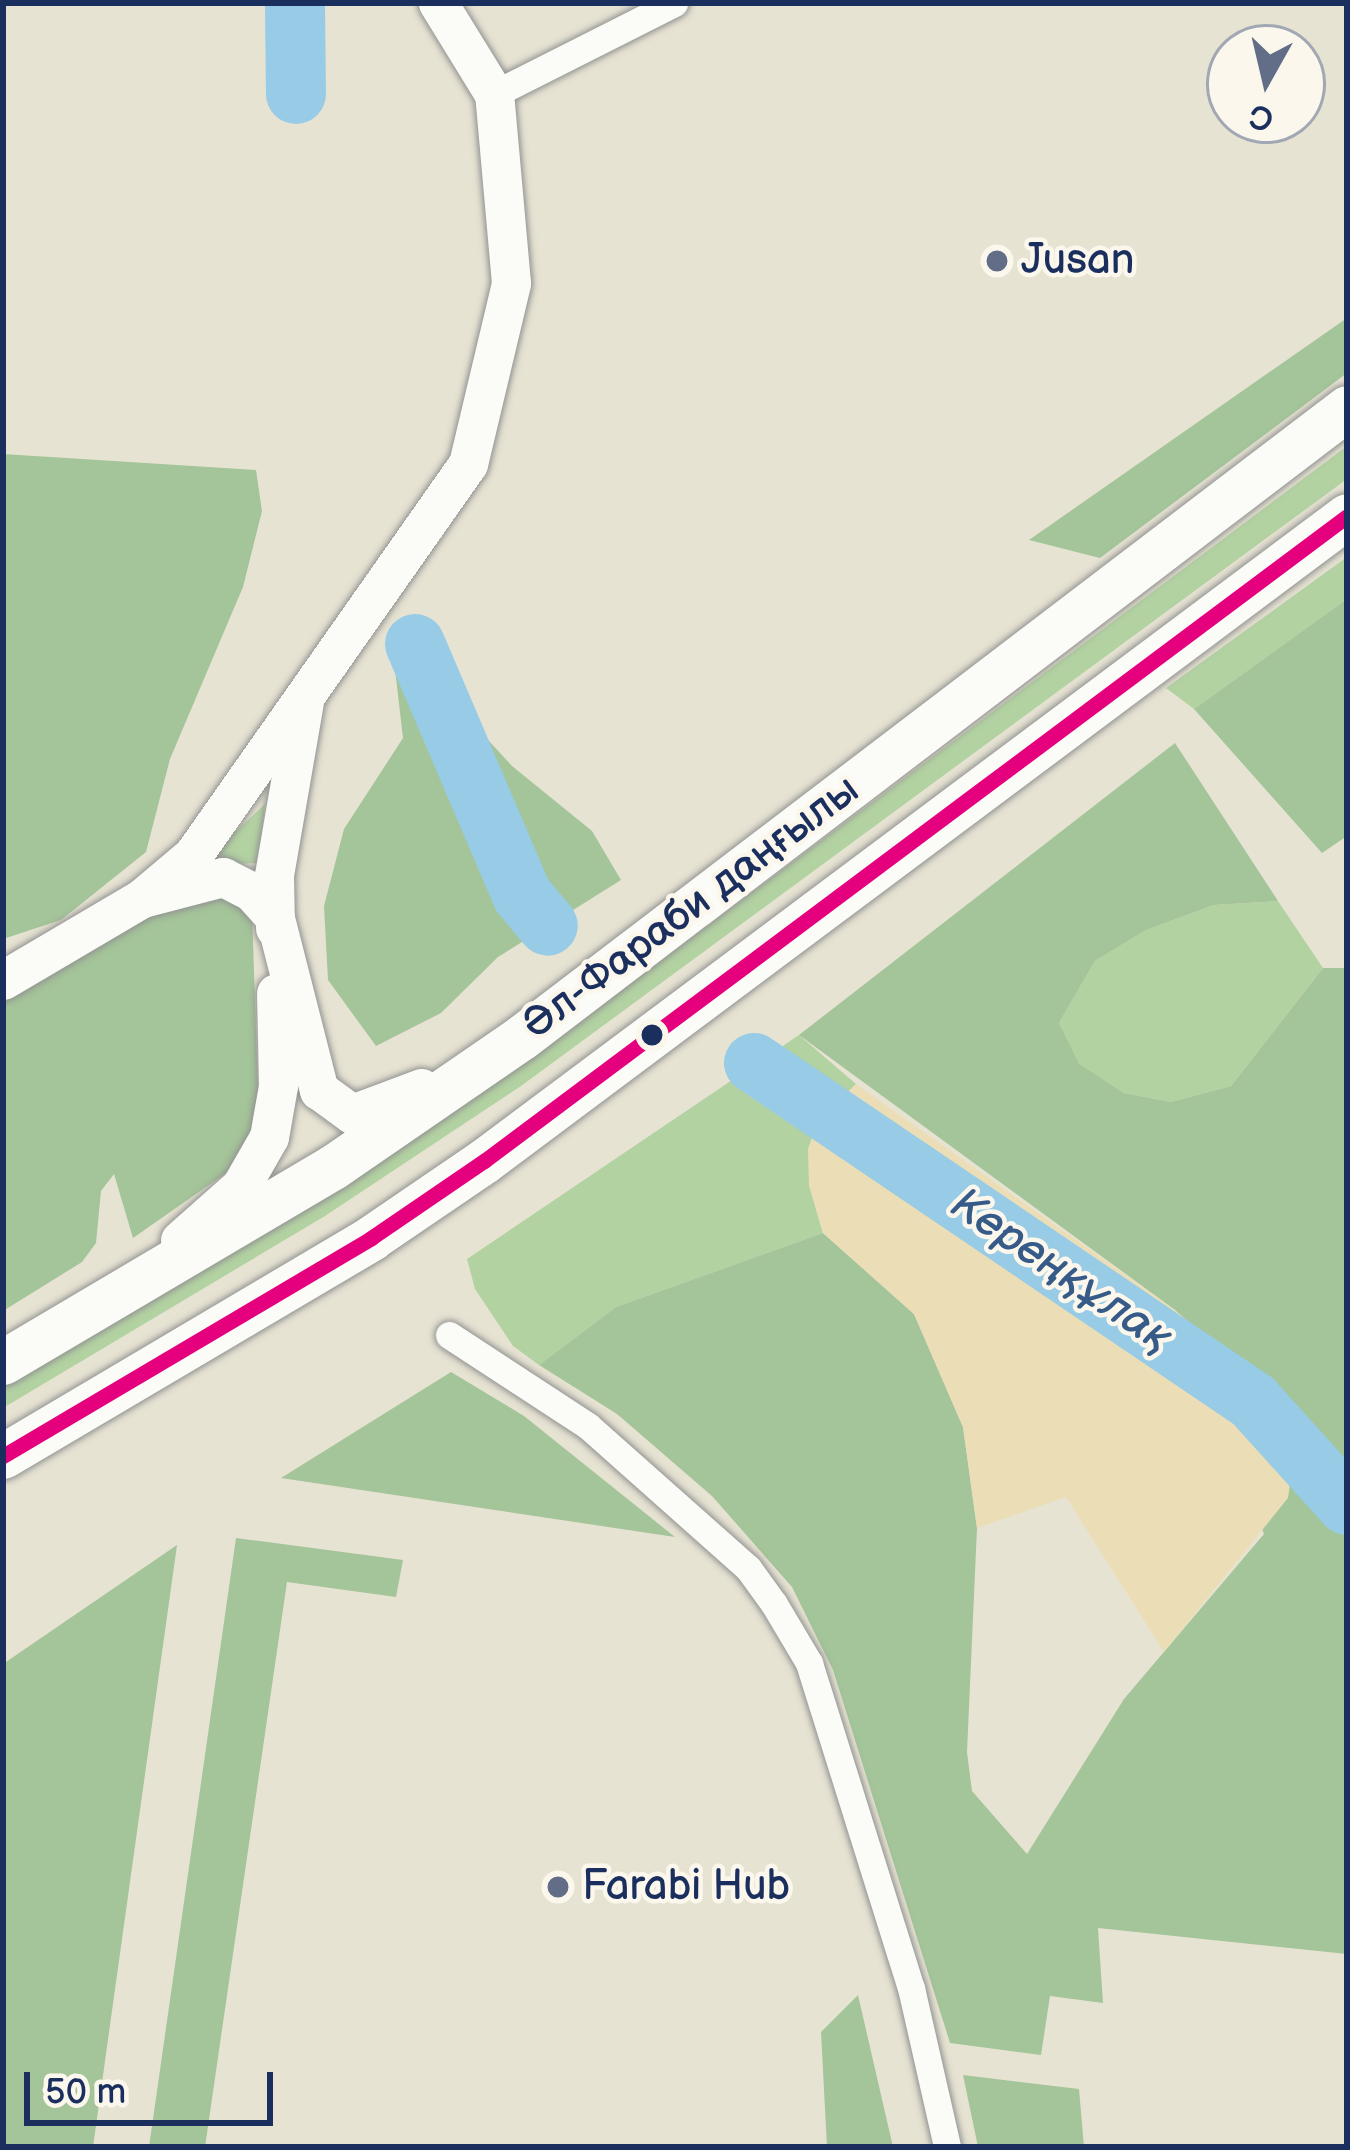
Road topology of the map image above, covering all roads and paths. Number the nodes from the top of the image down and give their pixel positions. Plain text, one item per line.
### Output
1 (438, 3) edge
2 (674, 3) edge
3 (494, 94) junction
4 (1347, 408) edge
5 (1347, 516) edge
6 (305, 690) junction
7 (275, 868) junction
8 (224, 877) junction
9 (142, 898) junction
10 (275, 918) junction
11 (3, 980) edge
12 (523, 1037) junction
13 (97, 1307) junction
14 (449, 1335) dead end
15 (3, 1362) edge
16 (3, 1456) edge
17 (947, 2147) edge

1 - 3 street
2 - 3 street
3 - 6 street
4 - 12 main road, Әл-Фараби даңғылы
5 - 16 main road, Әл-Фараби даңғылы
6 - 7 street
6 - 9 street
7 - 8 street
7 - 10 street
8 - 9 street
8 - 10 street
9 - 11 street
10 - 12 street
10 - 13 street
12 - 13 main road, Әл-Фараби даңғылы
13 - 15 main road, Әл-Фараби даңғылы
14 - 17 street

